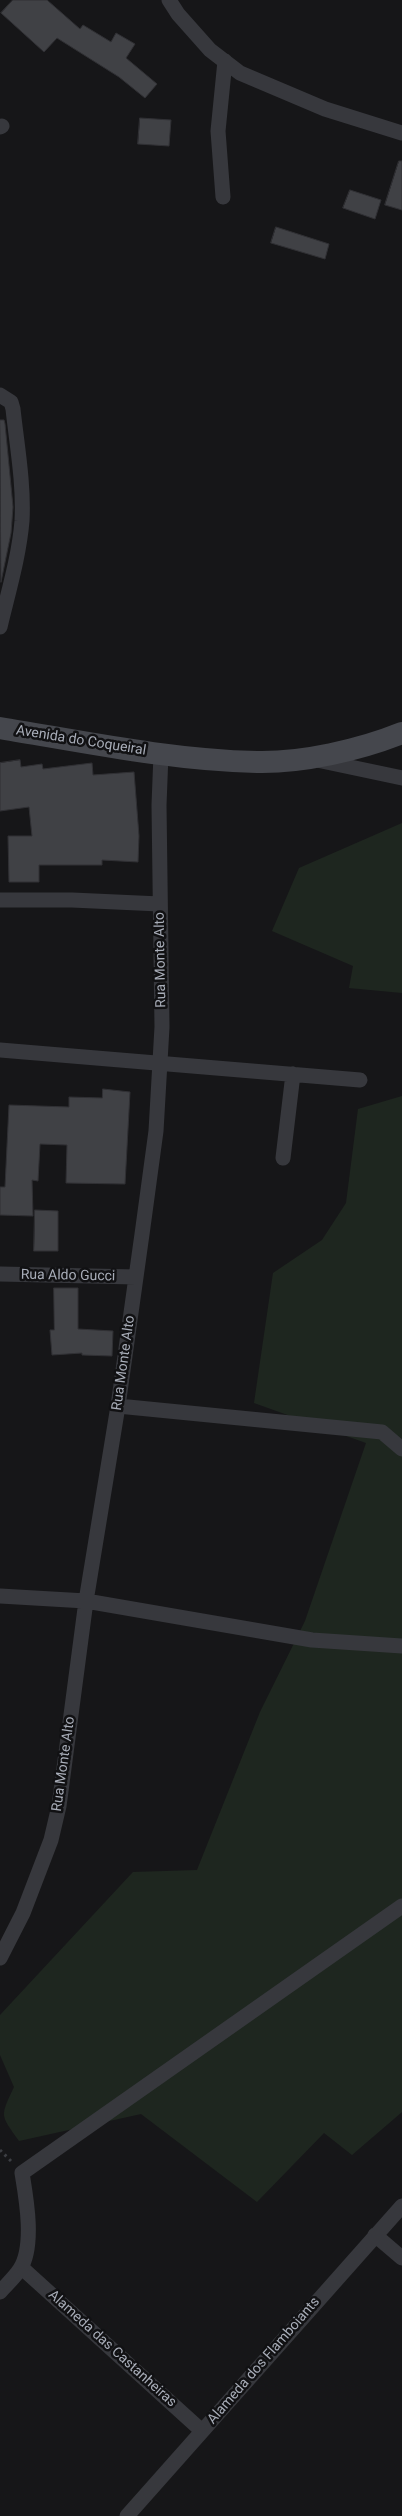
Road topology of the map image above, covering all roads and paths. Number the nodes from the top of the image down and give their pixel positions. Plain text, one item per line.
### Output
1 (169, 0) edge
2 (225, 61) junction
3 (402, 133) edge
4 (223, 197) dead end
5 (0, 395) edge
6 (0, 627) edge
7 (0, 728) edge
8 (402, 733) edge
9 (161, 754) junction
10 (306, 757) junction
11 (402, 778) edge
12 (0, 900) edge
13 (160, 904) junction
14 (0, 1050) edge
15 (160, 1064) junction
16 (293, 1074) junction
17 (360, 1080) dead end
18 (283, 1158) dead end
19 (0, 1274) edge
20 (136, 1278) junction
21 (118, 1406) junction
22 (402, 1449) edge
23 (0, 1596) edge
24 (86, 1601) junction
25 (402, 1646) edge
26 (402, 1906) edge
27 (0, 1958) edge
28 (402, 2206) edge
29 (375, 2235) junction
30 (402, 2258) edge
31 (22, 2268) junction
32 (0, 2292) edge
33 (202, 2431) junction
34 (127, 2516) edge

1 - 2 street
2 - 3 street
2 - 4 street
5 - 6 street
7 - 9 main road, Avenida do Coqueiral
8 - 10 main road, Avenida do Coqueiral
9 - 10 main road, Avenida do Coqueiral
9 - 13 street, Rua Monte Alto
10 - 11 street
12 - 13 street
13 - 15 street, Rua Monte Alto
14 - 15 street
15 - 16 street
15 - 20 street, Rua Monte Alto
16 - 17 street
16 - 18 street
19 - 20 street, Rua Aldo Gucci
20 - 21 street, Rua Monte Alto
21 - 22 street
21 - 24 street, Rua Monte Alto
23 - 24 street
24 - 25 street
24 - 27 street, Rua Monte Alto
26 - 31 street
28 - 29 street, Alameda dos Flamboiants
29 - 30 street
29 - 33 street, Alameda dos Flamboiants
31 - 32 street
31 - 33 street, Alameda das Castanheiras
33 - 34 street, Alameda dos Flamboiants

